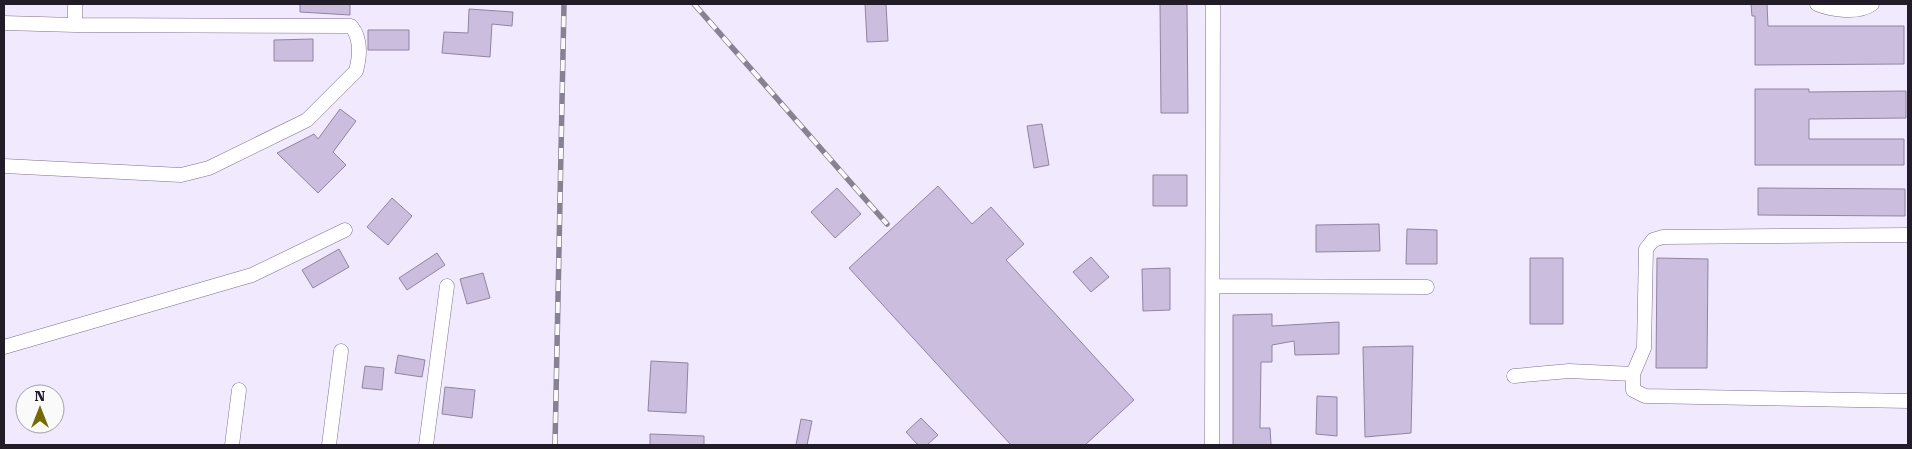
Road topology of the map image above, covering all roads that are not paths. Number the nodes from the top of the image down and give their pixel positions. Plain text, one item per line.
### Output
1 (75, 4) edge
2 (1213, 4) edge
3 (1817, 4) edge
4 (1872, 4) edge
5 (4, 23) edge
6 (75, 25) junction
7 (4, 166) edge
8 (345, 230) dead end
9 (1908, 235) edge
10 (447, 286) dead end
11 (1214, 286) junction
12 (1427, 287) dead end
13 (4, 347) edge
14 (341, 351) dead end
15 (1633, 374) junction
16 (1514, 376) dead end
17 (239, 390) dead end
18 (1908, 401) edge
19 (232, 445) edge
20 (329, 445) edge
21 (426, 445) edge
22 (1212, 445) edge

1 - 6 street
2 - 11 street
3 - 4 street
5 - 6 street
6 - 7 street
8 - 13 street
9 - 15 street
10 - 21 street
11 - 12 street
11 - 22 street
14 - 20 street
15 - 16 street
15 - 18 street
17 - 19 street

